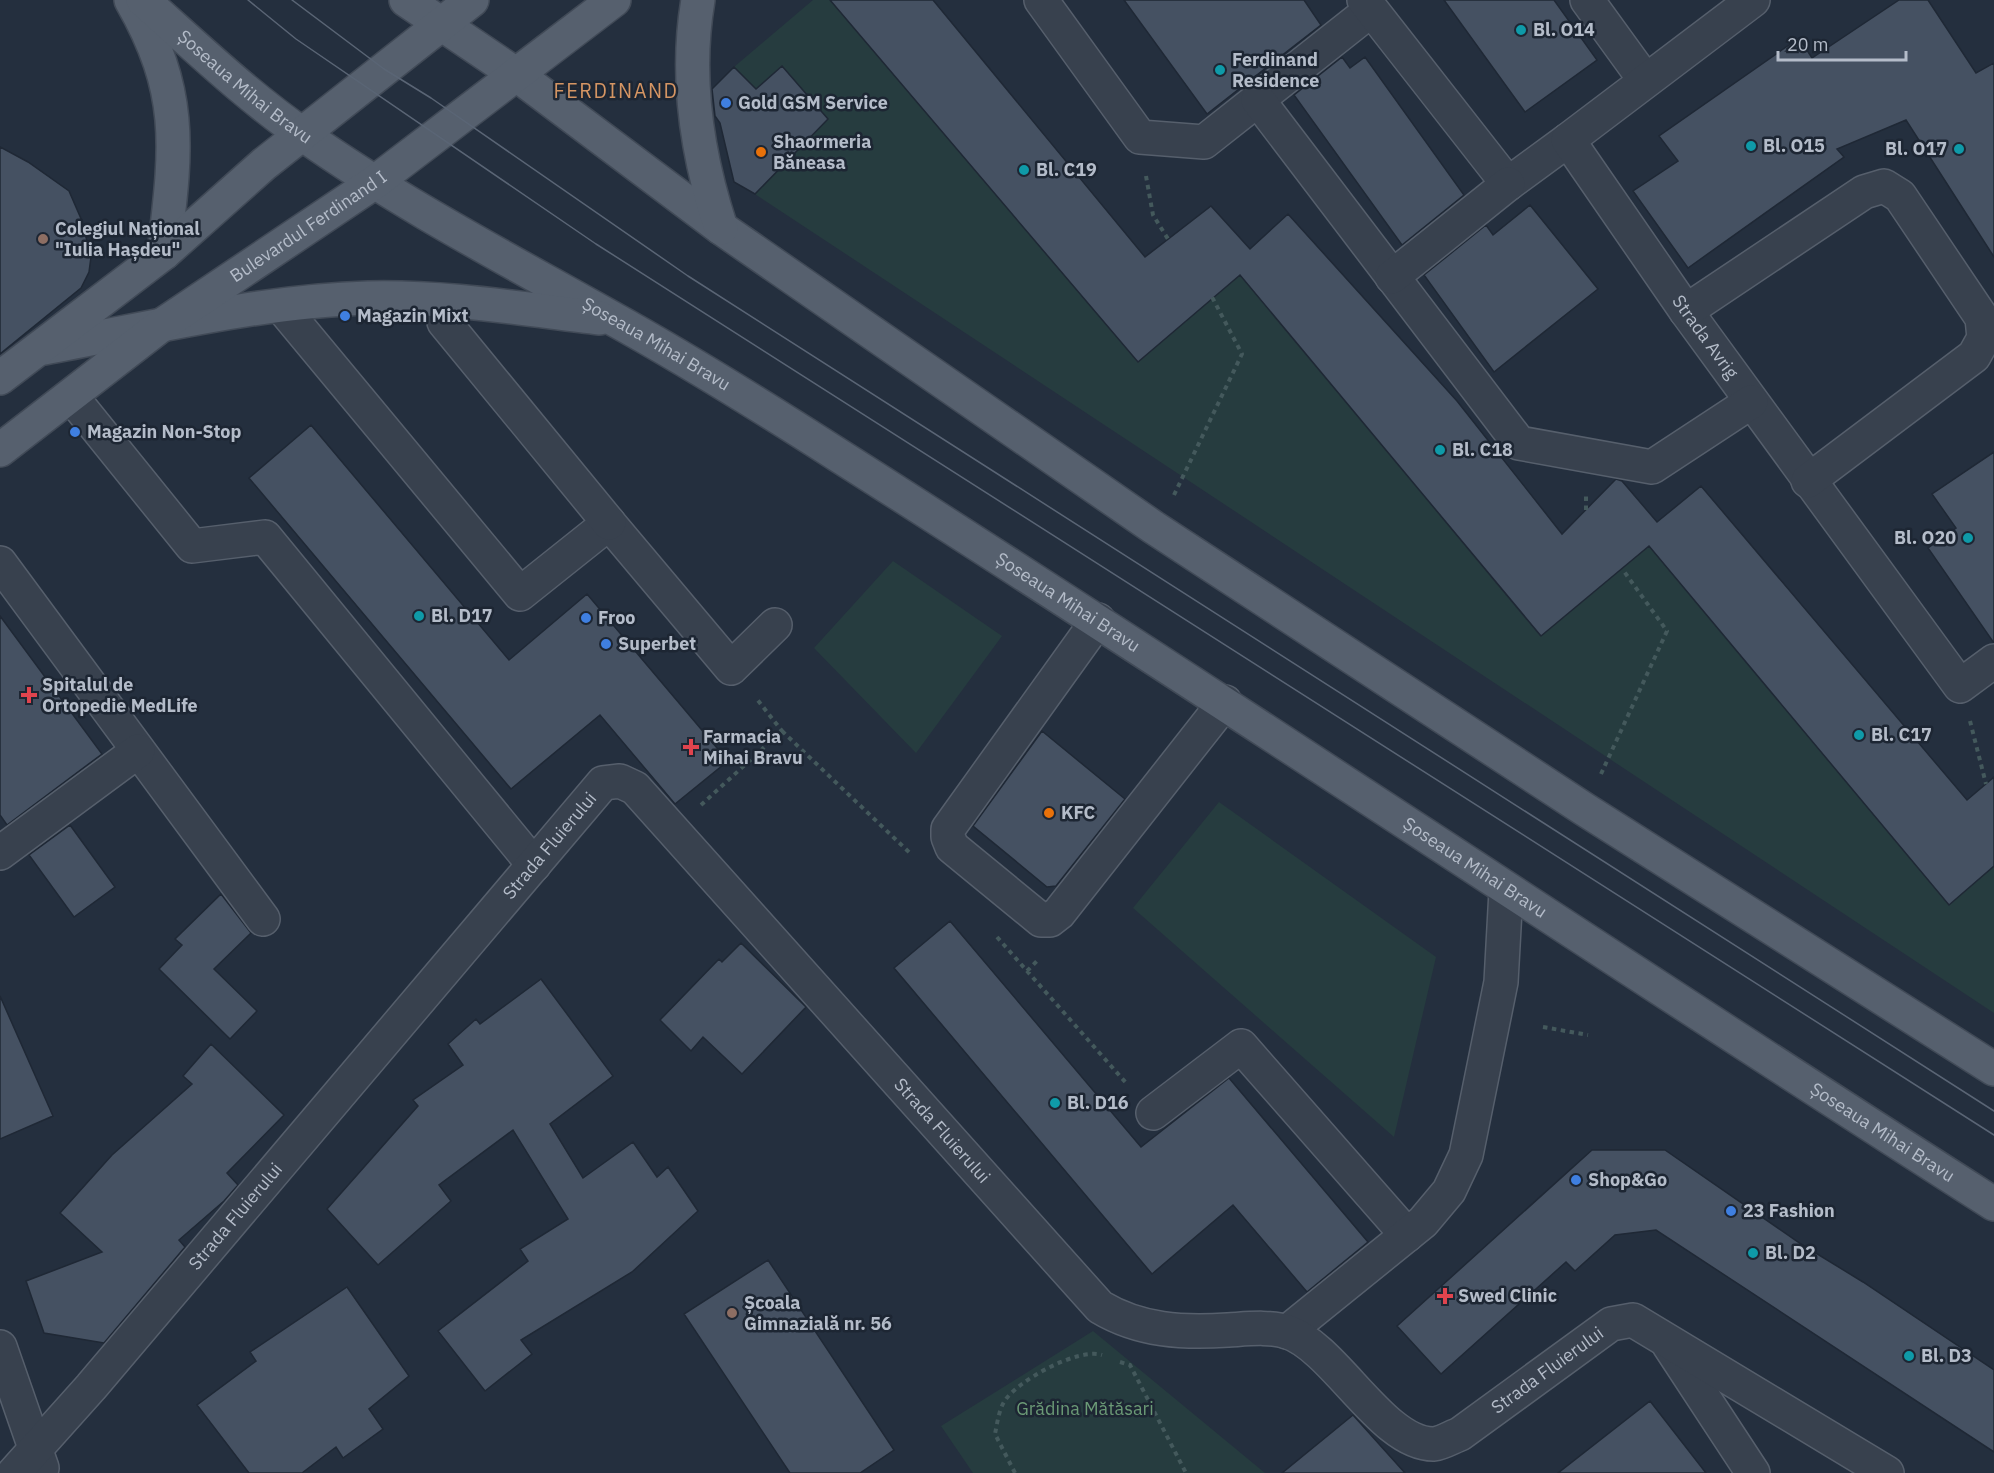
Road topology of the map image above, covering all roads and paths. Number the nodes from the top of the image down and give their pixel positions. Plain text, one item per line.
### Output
1 (131, 0) edge
2 (143, 0) edge
3 (406, 0) edge
4 (472, 0) edge
5 (614, 0) edge
6 (698, 0) edge
7 (1041, 0) edge
8 (1587, 0) edge
9 (1753, 0) edge
10 (1367, 5) edge
11 (441, 24) junction
12 (517, 75) junction
13 (1645, 80) junction
14 (1257, 100) junction
15 (301, 134) junction
16 (1140, 137) junction
17 (1568, 140) junction
18 (375, 182) junction
19 (1508, 184) junction
20 (721, 228) junction
21 (1168, 239) dead end
22 (164, 253) junction
23 (1392, 277) junction
24 (1212, 297) dead end
25 (280, 306) junction
26 (1686, 311) junction
27 (616, 320) junction
28 (444, 322) dead end
29 (159, 327) junction
30 (38, 349) junction
31 (0, 378) edge
32 (71, 396) junction
33 (1751, 402) junction
34 (0, 450) edge
35 (1808, 481) junction
36 (609, 523) junction
37 (1154, 527) junction
38 (1623, 570) dead end
39 (6, 584) edge
40 (1098, 620) junction
41 (775, 624) dead end
42 (1994, 660) edge
43 (731, 668) junction
44 (1960, 686) junction
45 (1225, 702) junction
46 (782, 731) junction
47 (138, 751) junction
48 (1986, 784) dead end
49 (1584, 809) junction
50 (674, 830) junction
51 (0, 853) edge
52 (914, 857) dead end
53 (534, 865) junction
54 (1506, 891) junction
55 (263, 919) dead end
56 (990, 929) dead end
57 (1543, 1027) dead end
58 (1588, 1035) dead end
59 (1994, 1069) edge
60 (1153, 1113) joint
61 (1994, 1204) edge
62 (1407, 1235) junction
63 (1287, 1332) junction
64 (1663, 1336) junction
65 (0, 1347) edge
66 (31, 1466) edge
67 (1015, 1473) edge
68 (1186, 1473) edge
69 (1753, 1473) edge
70 (1887, 1473) edge

1 - 22 main road
2 - 15 main road, Șoseaua Mihai Bravu
3 - 11 main road
4 - 11 main road
5 - 12 main road, Bulevardul Ferdinand I
6 - 20 main road
7 - 16 street
8 - 13 street
9 - 13 street
10 - 14 street
10 - 19 street
11 - 12 main road
11 - 15 main road
12 - 18 main road, Bulevardul Ferdinand I
12 - 20 main road
13 - 17 street
14 - 16 street
14 - 23 street
15 - 18 main road, Șoseaua Mihai Bravu
15 - 22 main road
16 - 21 path
17 - 19 street
17 - 26 street, Strada Avrig
18 - 27 main road, Șoseaua Mihai Bravu
18 - 29 main road, Bulevardul Ferdinand I
19 - 23 street
20 - 37 main road
22 - 30 main road
23 - 33 street
24 - 37 path
25 - 27 main road
25 - 29 main road
25 - 36 street
26 - 33 street, Strada Avrig
26 - 35 street
27 - 40 main road, Șoseaua Mihai Bravu
28 - 36 street
29 - 30 main road
29 - 32 main road, Bulevardul Ferdinand I
30 - 31 main road
32 - 34 main road, Bulevardul Ferdinand I
32 - 53 street
33 - 35 street, Strada Avrig
35 - 44 street, Strada Avrig
36 - 43 street
37 - 49 main road
38 - 49 path
39 - 47 street
40 - 45 main road, Șoseaua Mihai Bravu
40 - 45 street
41 - 43 street
42 - 44 street
43 - 46 path
44 - 48 path
45 - 54 main road, Șoseaua Mihai Bravu
46 - 50 path
46 - 52 path
47 - 51 street
47 - 55 street
49 - 59 main road
50 - 53 street, Strada Fluierului
50 - 63 street, Strada Fluierului
53 - 66 street, Strada Fluierului
54 - 61 main road, Șoseaua Mihai Bravu
54 - 62 street
56 - 60 path
57 - 58 path
60 - 62 street
62 - 63 street
63 - 64 street, Strada Fluierului
64 - 69 street
64 - 70 street, Strada Fluierului
65 - 66 street
67 - 68 path

